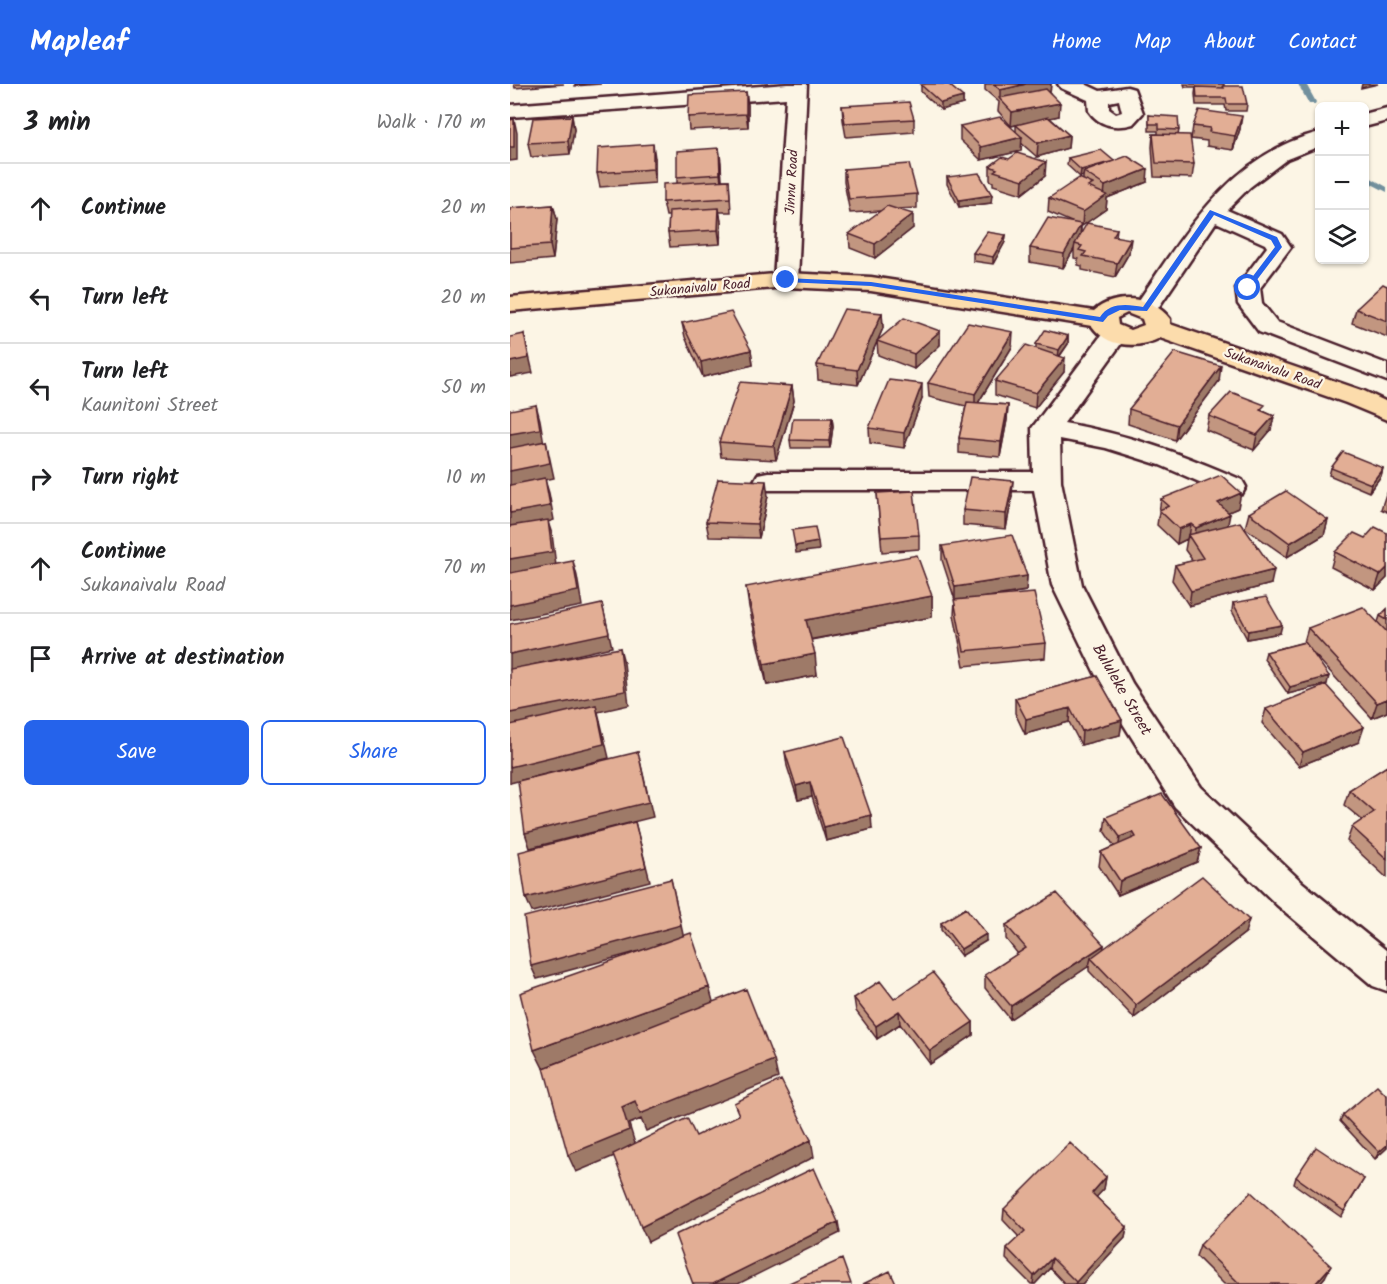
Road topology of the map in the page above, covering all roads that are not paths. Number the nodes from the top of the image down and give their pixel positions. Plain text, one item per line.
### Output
1 (1068, 84) edge
2 (796, 88) edge
3 (1126, 88) edge
4 (510, 111) edge
5 (1387, 114) edge
6 (1369, 120) edge
7 (1315, 140) edge
8 (1212, 212) junction
9 (786, 280) junction
10 (510, 303) edge
11 (1151, 319) junction
12 (1109, 327) junction
13 (1387, 373) edge
14 (1387, 412) edge
15 (1046, 428) junction
16 (768, 481) edge
17 (1047, 481) junction
18 (1232, 488) edge
19 (1387, 974) edge

1 - 3 street
2 - 4 street
2 - 9 street, Jinnu Road
5 - 6 street
7 - 8 street
8 - 11 street
8 - 13 street
9 - 10 main road, Sukanaivalu Road
9 - 12 main road, Sukanaivalu Road
11 - 12 main road, Sukanaivalu Road
11 - 14 main road, Sukanaivalu Road
12 - 15 street
15 - 17 street, Bululeke Street
15 - 18 street
16 - 17 street
17 - 19 street, Bululeke Street

